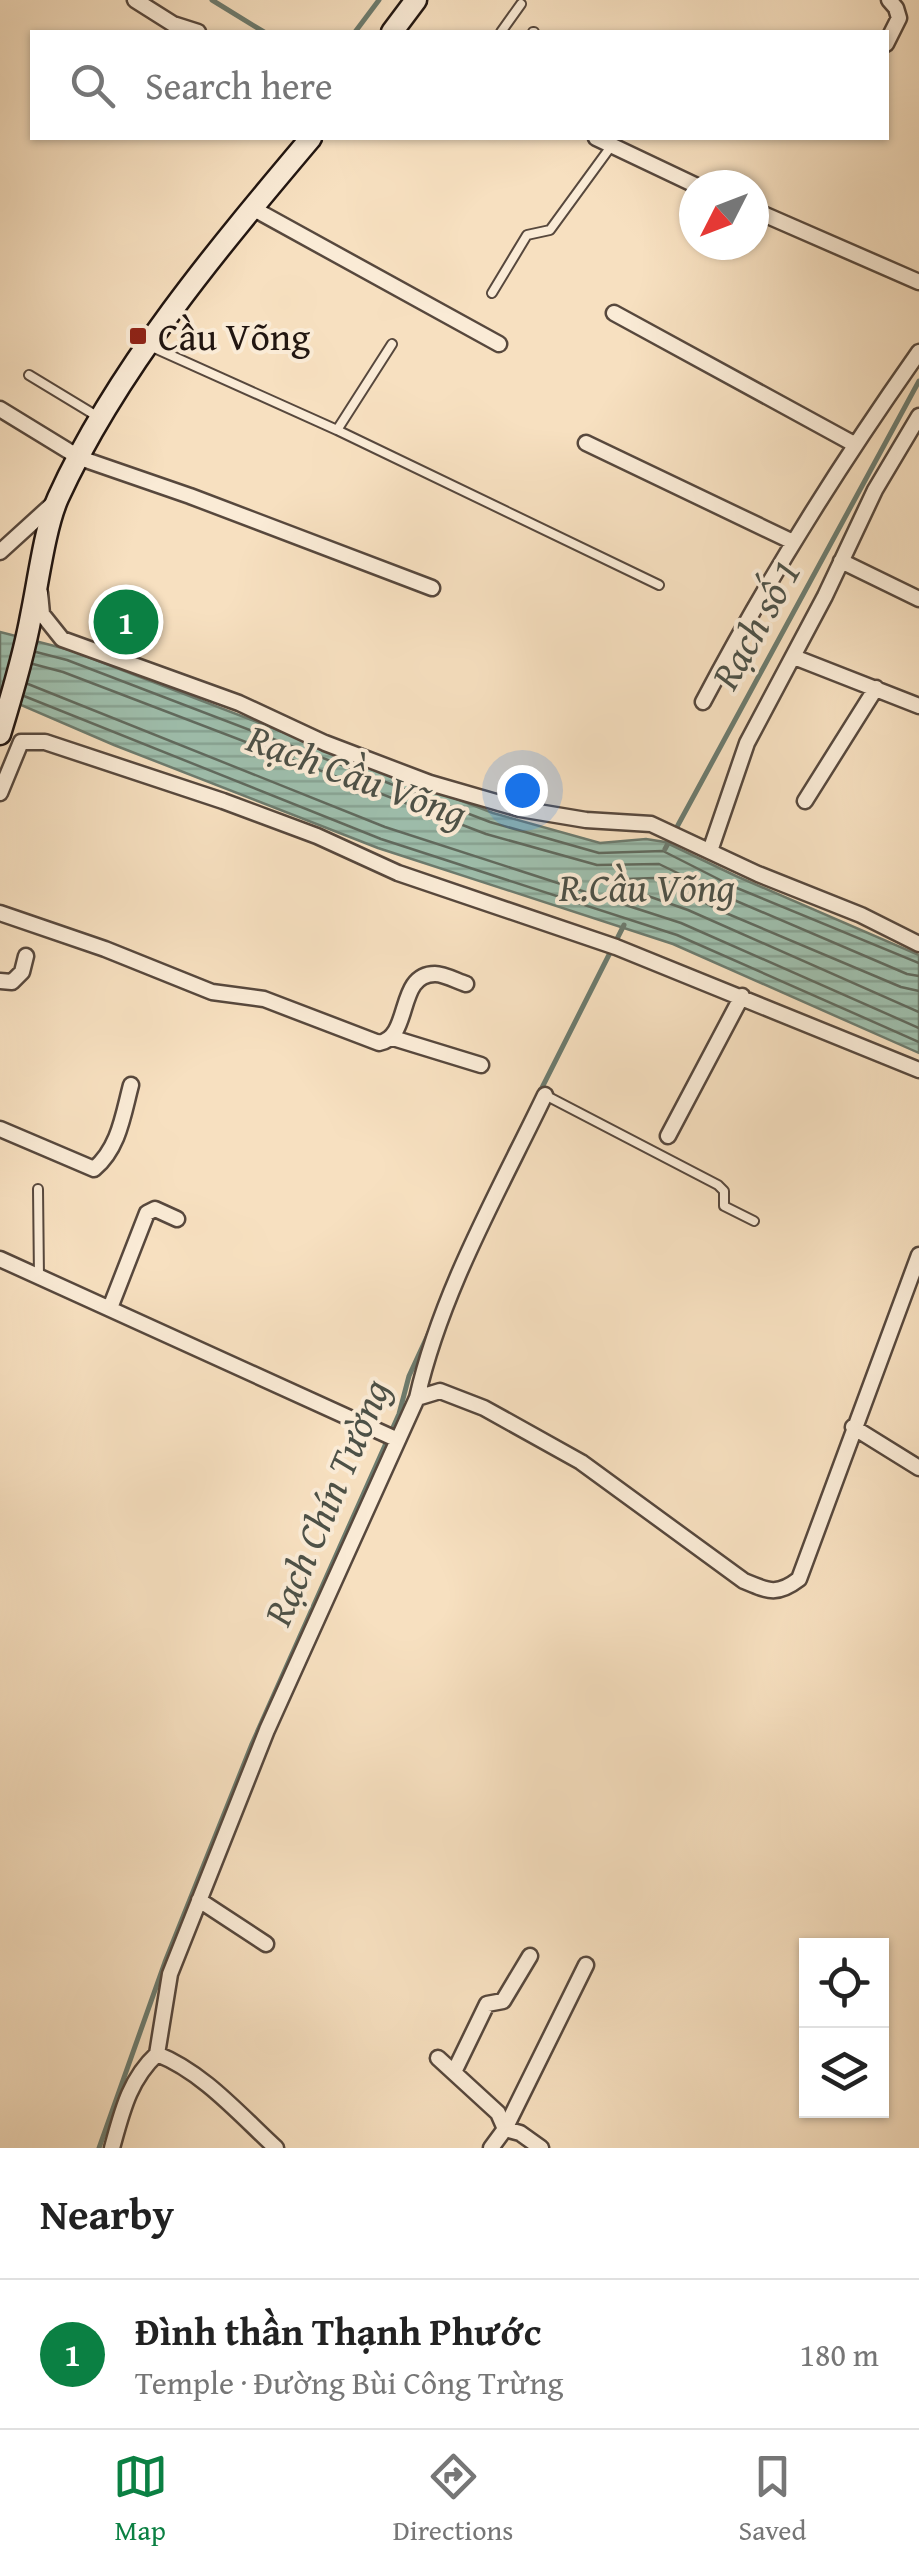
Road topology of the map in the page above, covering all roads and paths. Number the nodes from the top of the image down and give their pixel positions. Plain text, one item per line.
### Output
1 (135, 0) edge
2 (416, 0) edge
3 (889, 0) edge
4 (521, 4) dead end
5 (192, 30) edge
6 (394, 30) edge
7 (503, 30) edge
8 (889, 38) edge
9 (309, 140) edge
10 (600, 140) edge
11 (612, 146) junction
12 (679, 177) edge
13 (252, 208) junction
14 (769, 217) edge
15 (919, 282) edge
16 (492, 293) dead end
17 (614, 314) dead end
18 (392, 344) dead end
19 (499, 344) dead end
20 (150, 346) junction
21 (919, 352) edge
22 (28, 374) dead end
23 (0, 408) edge
24 (100, 418) junction
25 (918, 419) edge
26 (337, 430) junction
27 (586, 443) dead end
28 (854, 444) junction
29 (80, 458) junction
30 (56, 501) junction
31 (794, 542) junction
32 (0, 552) edge
33 (841, 562) junction
34 (38, 582) junction
35 (659, 585) dead end
36 (432, 588) dead end
37 (919, 599) edge
38 (794, 656) junction
39 (876, 688) junction
40 (704, 702) dead end
41 (919, 706) edge
42 (2, 726) edge
43 (0, 793) edge
44 (805, 802) dead end
45 (710, 851) junction
46 (0, 913) edge
47 (919, 944) edge
48 (26, 956) dead end
49 (0, 981) edge
50 (466, 984) dead end
51 (742, 996) junction
52 (393, 1038) junction
53 (482, 1065) dead end
54 (919, 1070) edge
55 (131, 1086) dead end
56 (545, 1095) joint
57 (0, 1130) edge
58 (668, 1136) dead end
59 (38, 1189) dead end
60 (177, 1218) dead end
61 (754, 1221) dead end
62 (919, 1256) edge
63 (0, 1259) edge
64 (39, 1276) junction
65 (110, 1308) junction
66 (418, 1398) junction
67 (853, 1427) junction
68 (397, 1440) junction
69 (919, 1468) edge
70 (199, 1900) junction
71 (266, 1944) dead end
72 (530, 1956) dead end
73 (586, 1965) dead end
74 (158, 2054) junction
75 (438, 2058) dead end
76 (454, 2072) junction
77 (505, 2129) junction
78 (112, 2148) edge
79 (276, 2148) edge
80 (491, 2148) edge
81 (541, 2148) edge

1 - 5 street
2 - 6 street
3 - 8 street
4 - 7 lane
9 - 13 street
10 - 11 street
11 - 12 street
11 - 16 lane
13 - 19 street
13 - 20 street
14 - 15 street
17 - 28 street
18 - 26 lane
20 - 24 street
20 - 26 lane
21 - 28 street
22 - 24 lane
23 - 29 street
24 - 29 street
25 - 33 street
26 - 35 lane
27 - 31 street
28 - 31 street
29 - 30 street
29 - 36 street
30 - 32 street
30 - 34 street
31 - 40 street
33 - 37 street
33 - 38 street
34 - 42 street
34 - 45 street
38 - 39 street
38 - 45 street
39 - 41 street
39 - 44 street
43 - 51 street
45 - 47 street
46 - 52 street
48 - 49 street
50 - 52 street
51 - 54 street
51 - 58 street
52 - 53 street
55 - 57 street
56 - 61 lane
56 - 66 street
59 - 64 lane
60 - 65 street
62 - 67 street
63 - 64 street
64 - 65 street
65 - 68 street
66 - 67 street
66 - 68 street
67 - 69 street
68 - 70 street
70 - 71 street
70 - 74 street
72 - 76 street
73 - 77 street
74 - 78 street
74 - 79 street
75 - 76 street
76 - 77 street
77 - 80 street
77 - 81 street

